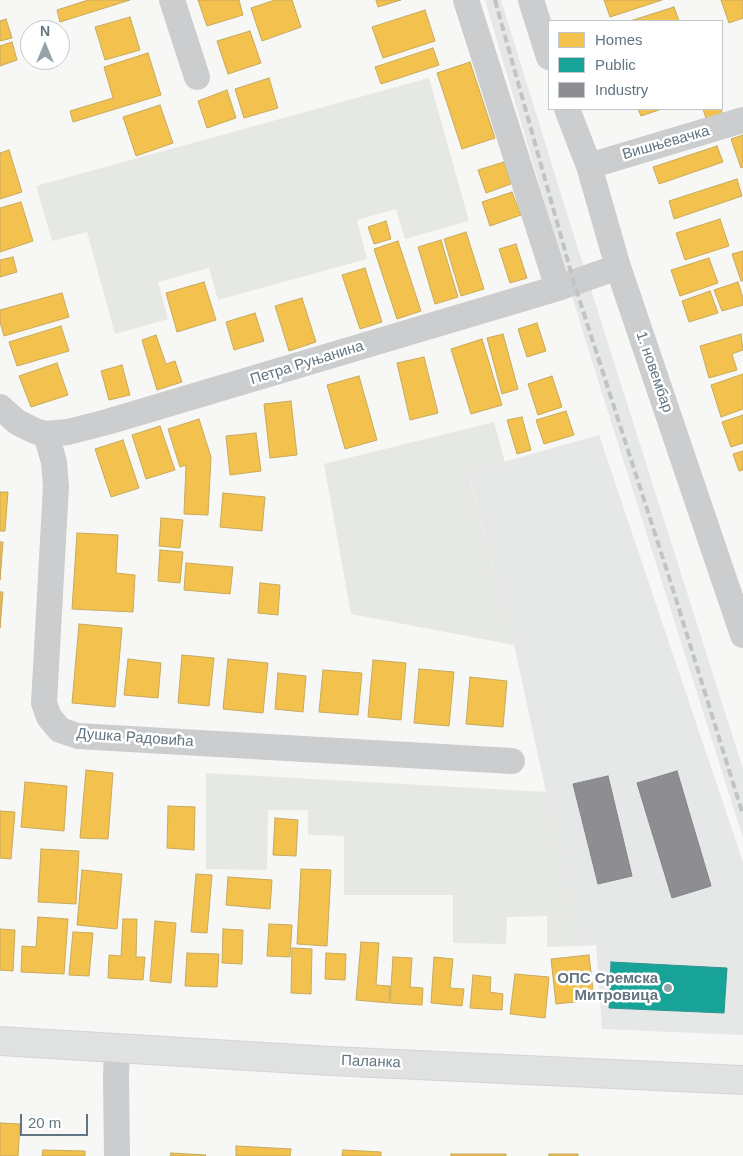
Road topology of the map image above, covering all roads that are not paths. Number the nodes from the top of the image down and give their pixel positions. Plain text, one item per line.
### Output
1 (172, 0) edge
2 (466, 0) edge
3 (531, 0) edge
4 (548, 54) edge
5 (197, 77) dead end
6 (567, 110) edge
7 (743, 120) edge
8 (589, 166) junction
9 (618, 268) junction
10 (558, 288) junction
11 (0, 407) edge
12 (46, 434) junction
13 (743, 635) edge
14 (512, 761) dead end
15 (0, 1041) edge
16 (118, 1048) junction
17 (743, 1080) edge
18 (117, 1156) edge

1 - 5 street
2 - 10 street
3 - 4 street
6 - 8 street, 1. новембар
7 - 8 street, Вишњевачка
8 - 9 street, 1. новембар
9 - 10 street, Петра Руњанина
9 - 13 street, 1. новембар
10 - 12 street, Петра Руњанина
11 - 12 street, Петра Руњанина
12 - 14 street, Душка Радовића
15 - 16 main road, Паланка
16 - 17 main road, Паланка
16 - 18 street

